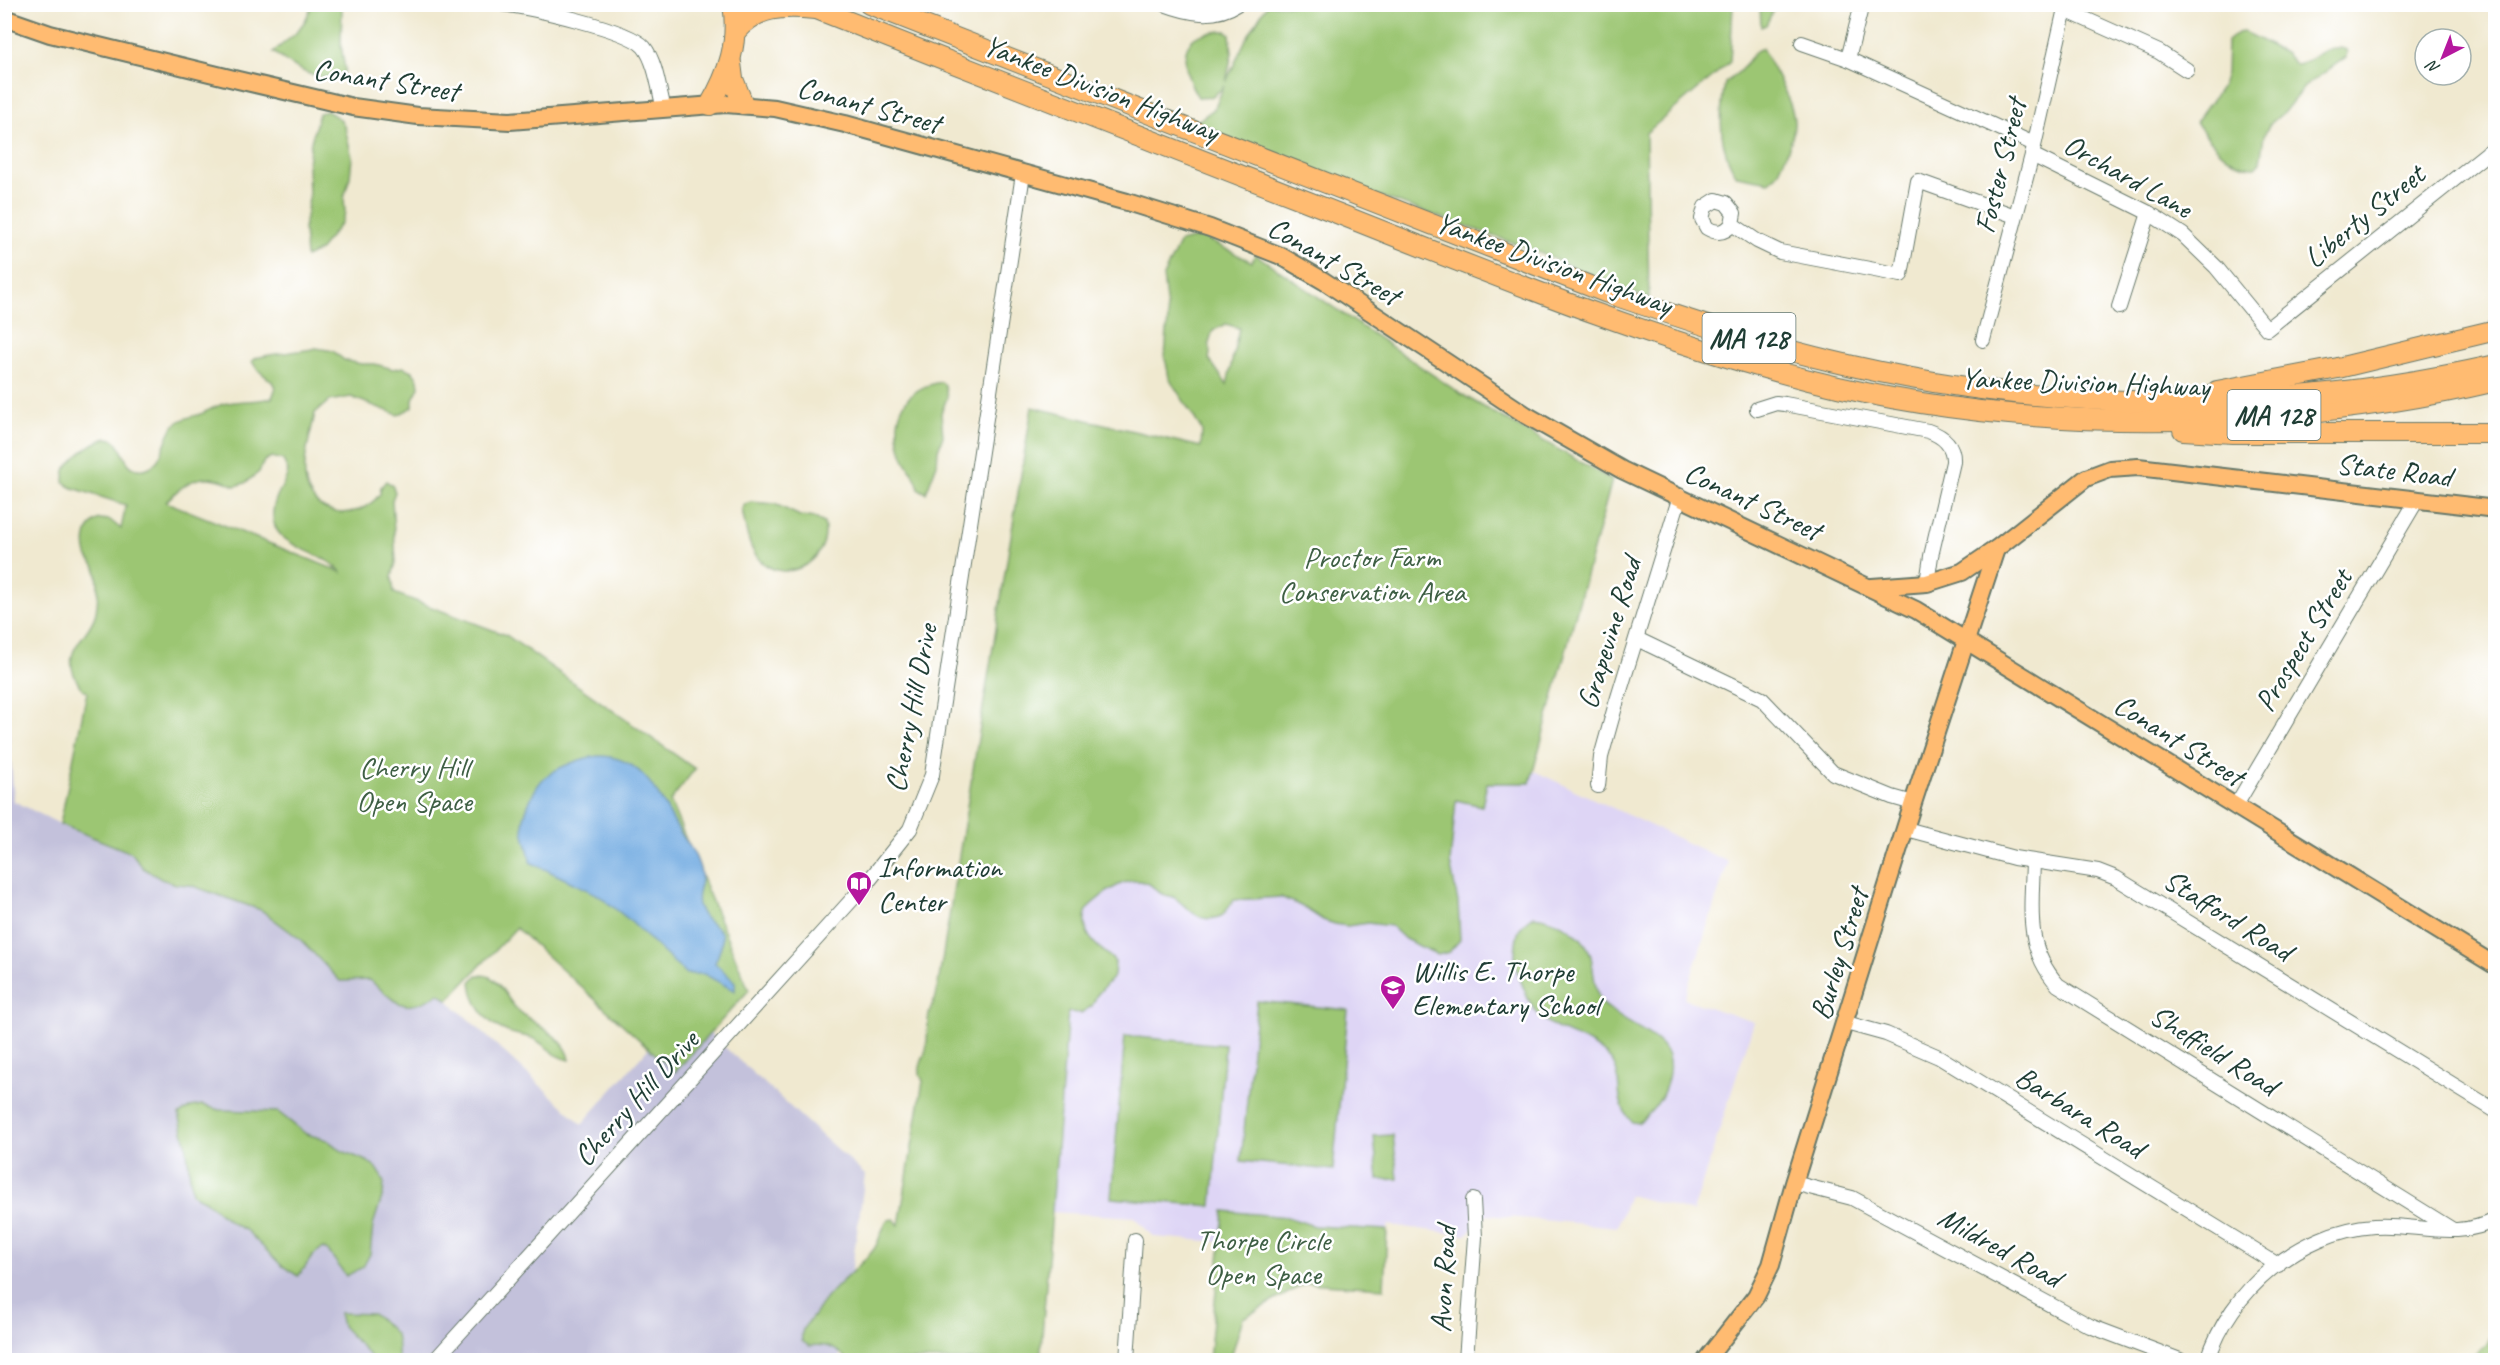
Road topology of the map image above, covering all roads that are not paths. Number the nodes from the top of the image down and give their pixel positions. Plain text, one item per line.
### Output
1 (501, 4) edge
2 (733, 4) edge
3 (869, 4) edge
4 (1164, 4) edge
5 (1237, 4) edge
6 (1862, 4) edge
7 (809, 7) edge
8 (2066, 7) edge
9 (906, 11) edge
10 (4, 18) edge
11 (735, 32) junction
12 (1802, 43) dead end
13 (1848, 59) junction
14 (731, 63) junction
15 (2187, 70) dead end
16 (743, 104) junction
17 (710, 105) junction
18 (664, 109) junction
19 (2496, 146) edge
20 (2033, 149) junction
21 (1023, 174) junction
22 (2149, 213) junction
23 (2015, 216) junction
24 (1732, 224) dead end
25 (2119, 307) dead end
26 (2266, 329) joint
27 (2496, 330) edge
28 (1983, 340) dead end
29 (2496, 365) edge
30 (2496, 381) edge
31 (2030, 395) junction
32 (1757, 409) dead end
33 (2049, 417) junction
34 (2496, 434) edge
35 (1680, 496) junction
36 (2417, 500) junction
37 (2496, 509) edge
38 (1996, 549) junction
39 (1928, 583) junction
40 (1871, 587) junction
41 (1636, 639) junction
42 (1966, 640) junction
43 (1598, 786) dead end
44 (1913, 803) junction
45 (2235, 807) junction
46 (1906, 829) junction
47 (2033, 861) junction
48 (2496, 966) edge
49 (1846, 1023) junction
50 (2496, 1111) edge
51 (1794, 1183) junction
52 (1473, 1200) dead end
53 (2496, 1219) edge
54 (2453, 1230) junction
55 (1135, 1240) dead end
56 (2278, 1265) junction
57 (435, 1360) edge
58 (1127, 1360) edge
59 (1466, 1360) edge
60 (1706, 1360) edge
61 (2180, 1360) edge
62 (2208, 1360) edge

1 - 18 street
2 - 11 highway
3 - 9 highway, Yankee Division Highway / MA 128
4 - 5 street
6 - 13 street
7 - 11 highway, Yankee Division Highway
7 - 33 highway, Yankee Division Highway / MA 128
8 - 15 street
8 - 20 street, Foster Street
9 - 31 highway, Yankee Division Highway / MA 128
10 - 18 main road, Conant Street
11 - 14 highway
12 - 13 street, Orchard Lane
13 - 20 street, Orchard Lane
14 - 16 highway
14 - 17 highway
16 - 17 main road, Conant Street
16 - 21 main road, Conant Street
17 - 18 main road, Conant Street
19 - 26 street, Liberty Street
20 - 22 street, Orchard Lane
20 - 23 street, Foster Street
21 - 35 main road, Conant Street
21 - 57 street, Cherry Hill Drive
22 - 25 street
22 - 26 street, Orchard Lane
23 - 24 street
23 - 28 street, Foster Street
27 - 31 highway
29 - 31 highway, Yankee Division Highway / MA 128
30 - 33 highway, Yankee Division Highway / MA 128
32 - 39 street, Yankee Division Highway
33 - 34 highway
35 - 40 main road, Conant Street
35 - 41 street, Grapevine Road
36 - 37 main road, State Road
36 - 38 main road, State Road
36 - 45 street, Prospect Street
38 - 39 main road
38 - 42 main road, Burley Street
39 - 40 main road
40 - 42 main road, Conant Street
41 - 43 street, Grapevine Road
41 - 44 street
42 - 44 main road, Burley Street
42 - 45 main road, Conant Street
44 - 46 main road, Burley Street
45 - 48 main road, Conant Street
46 - 47 street, Stafford Road
46 - 49 main road, Burley Street
47 - 50 street, Stafford Road
47 - 54 street, Sheffield Road
49 - 51 main road, Burley Street
49 - 56 street, Barbara Road
51 - 60 main road, Burley Street
51 - 61 street, Mildred Road
52 - 59 street, Avon Road
53 - 54 street
54 - 56 street
55 - 58 street
56 - 62 street

